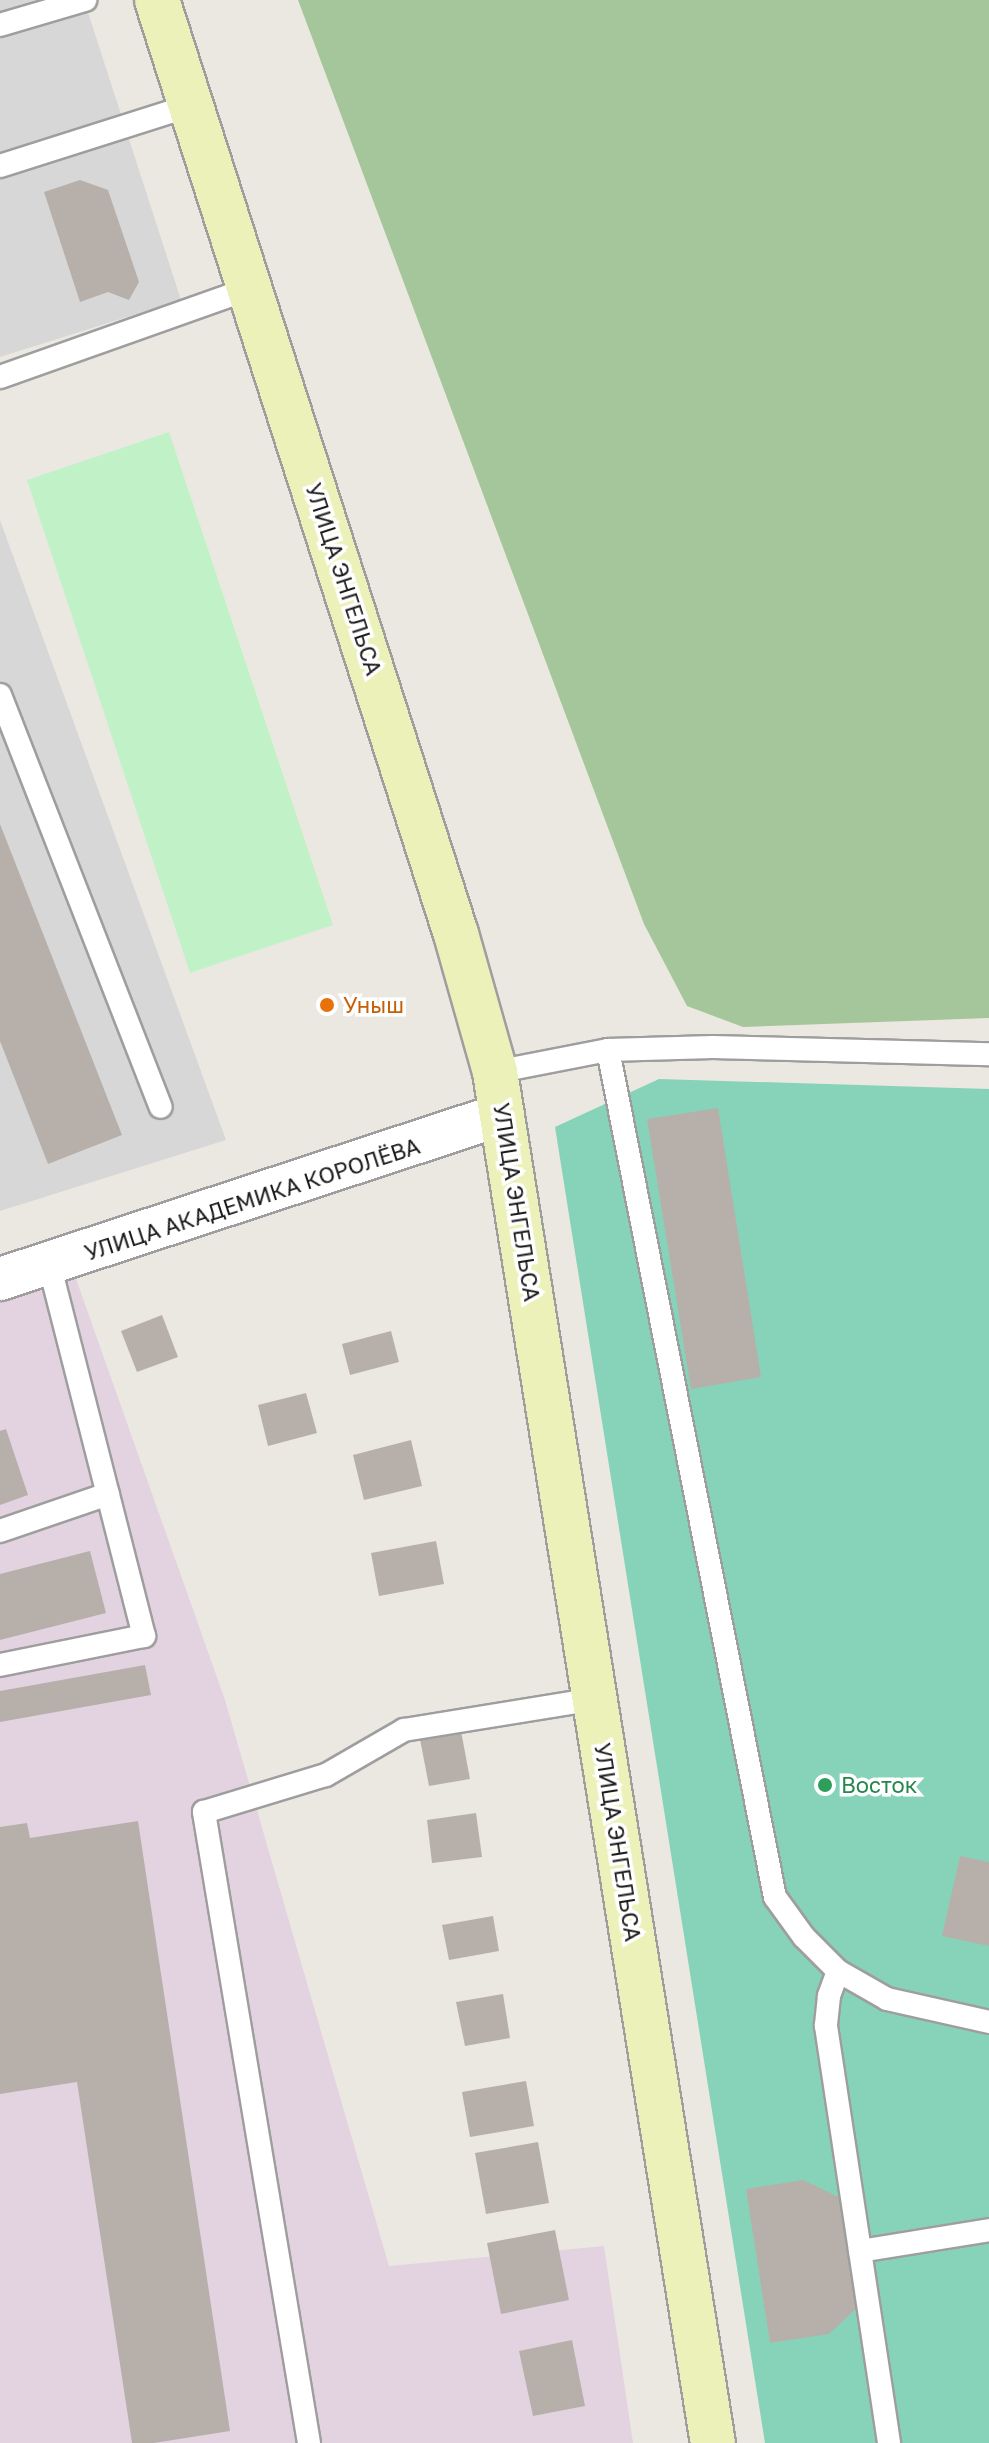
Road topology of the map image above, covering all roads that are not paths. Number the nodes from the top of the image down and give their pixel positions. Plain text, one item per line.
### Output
1 (85, 0) edge
2 (157, 0) edge
3 (0, 25) edge
4 (189, 106) junction
5 (0, 166) edge
6 (249, 289) junction
7 (0, 377) edge
8 (0, 695) edge
9 (608, 1050) junction
10 (989, 1054) edge
11 (495, 1072) junction
12 (161, 1107) dead end
13 (503, 1114) junction
14 (50, 1266) junction
15 (0, 1279) edge
16 (108, 1494) junction
17 (0, 1531) edge
18 (0, 1665) edge
19 (595, 1699) junction
20 (838, 1971) junction
21 (989, 2022) edge
22 (989, 2230) edge
23 (860, 2251) junction
24 (309, 2443) edge
25 (713, 2443) edge
26 (889, 2443) edge

1 - 3 lane
2 - 4 main road, УЛИЦА ЭНГЕЛЬСА
4 - 5 lane
4 - 6 main road, УЛИЦА ЭНГЕЛЬСА
6 - 7 lane
6 - 11 main road, УЛИЦА ЭНГЕЛЬСА
8 - 12 lane
9 - 10 lane
9 - 11 lane
9 - 20 lane
11 - 13 main road, УЛИЦА ЭНГЕЛЬСА
13 - 14 street, УЛИЦА АКАДЕМИКА КОРОЛЁВА
13 - 19 main road, УЛИЦА ЭНГЕЛЬСА
14 - 15 street, УЛИЦА АКАДЕМИКА КОРОЛЁВА
14 - 16 lane
16 - 17 lane
16 - 18 lane
19 - 24 lane
19 - 25 main road, УЛИЦА ЭНГЕЛЬСА
20 - 21 lane
20 - 23 lane
22 - 23 lane
23 - 26 lane

